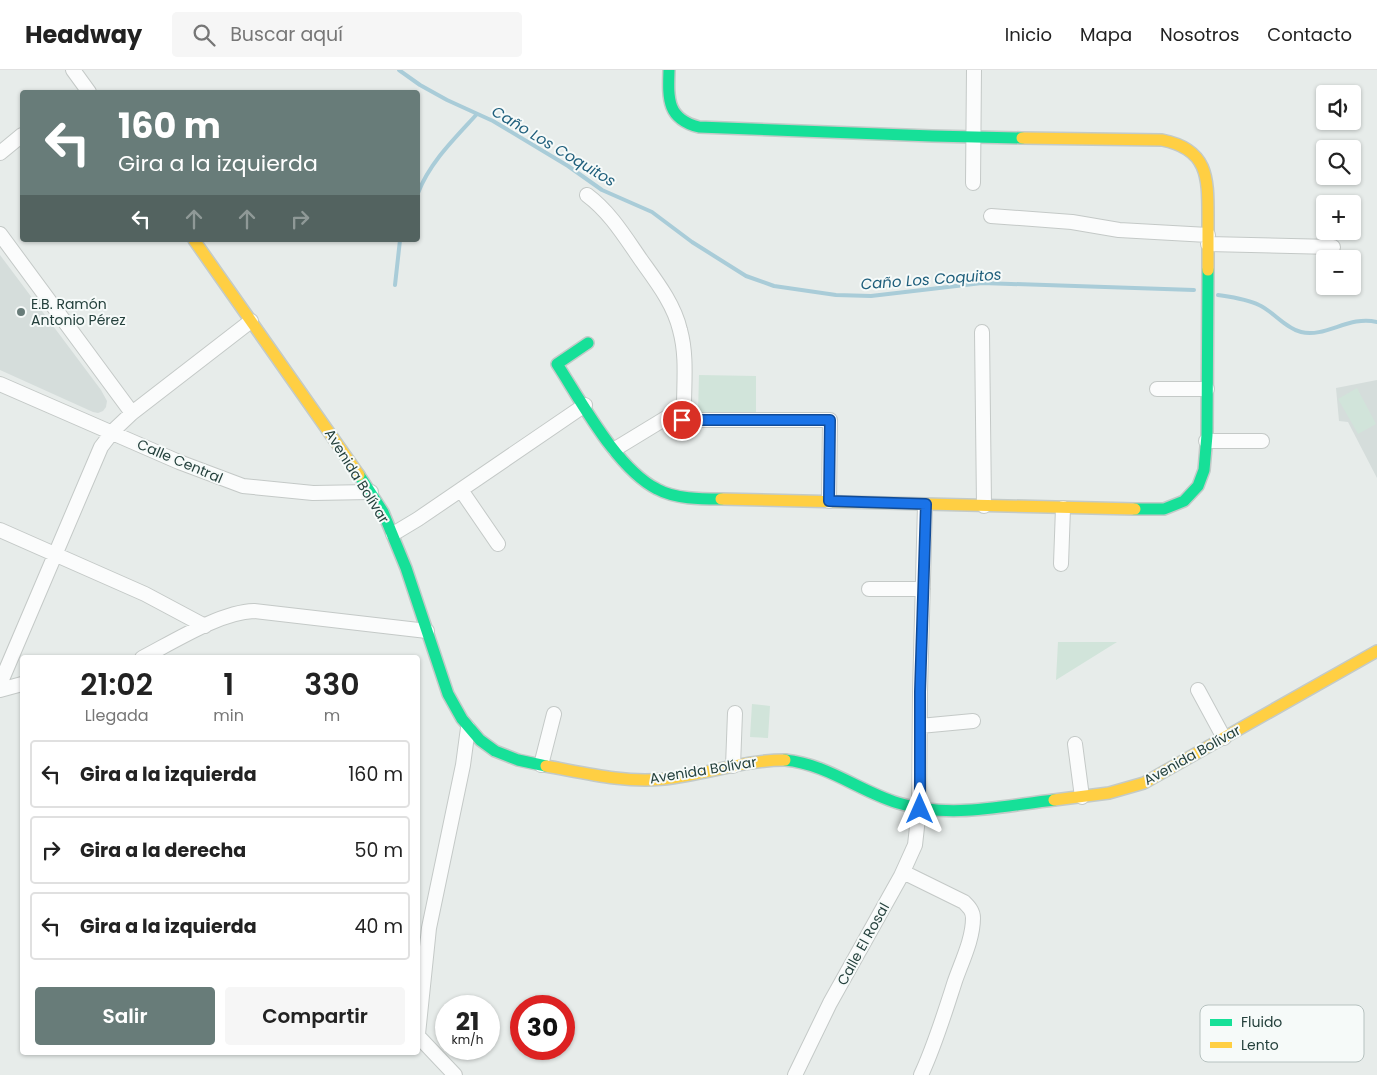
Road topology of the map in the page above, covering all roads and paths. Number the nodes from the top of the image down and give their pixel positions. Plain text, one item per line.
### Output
1 (73, 70) edge
2 (669, 70) edge
3 (974, 70) edge
4 (83, 90) edge
5 (974, 136) junction
6 (20, 137) edge
7 (0, 153) edge
8 (973, 183) dead end
9 (587, 195) dead end
10 (991, 216) dead end
11 (0, 234) edge
12 (1208, 240) junction
13 (195, 242) edge
14 (1333, 247) dead end
15 (252, 321) junction
16 (982, 332) dead end
17 (588, 343) dead end
18 (0, 384) edge
19 (1207, 389) junction
20 (1157, 390) dead end
21 (585, 405) junction
22 (132, 413) junction
23 (662, 420) junction
24 (112, 433) junction
25 (1206, 441) junction
26 (1262, 441) dead end
27 (615, 449) junction
28 (461, 490) junction
29 (371, 492) junction
30 (829, 501) junction
31 (926, 504) junction
32 (984, 506) junction
33 (1063, 508) junction
34 (0, 530) edge
35 (393, 534) junction
36 (498, 544) dead end
37 (55, 555) junction
38 (1061, 564) dead end
39 (869, 589) dead end
40 (923, 589) junction
41 (205, 626) junction
42 (427, 631) junction
43 (1377, 651) edge
44 (148, 655) edge
45 (0, 684) edge
46 (20, 685) edge
47 (0, 690) edge
48 (1198, 690) dead end
49 (735, 713) dead end
50 (554, 714) dead end
51 (973, 720) dead end
52 (920, 726) junction
53 (468, 728) junction
54 (1224, 738) junction
55 (1075, 744) dead end
56 (541, 765) junction
57 (733, 766) junction
58 (1082, 797) junction
59 (920, 809) junction
60 (903, 872) junction
61 (420, 1016) edge
62 (420, 1037) edge
63 (455, 1075) edge
64 (794, 1075) edge
65 (921, 1075) edge

1 - 4 street
2 - 5 street
3 - 5 street
5 - 8 street
5 - 12 street
6 - 7 street
9 - 23 street
10 - 12 street
11 - 22 street
12 - 14 street
12 - 19 street
13 - 15 street, Avenida Bolívar
15 - 22 street
15 - 29 street, Avenida Bolívar
16 - 32 street
17 - 21 street
18 - 24 street, Calle Central
19 - 20 street
19 - 25 street
21 - 27 street
21 - 28 street
22 - 24 street
23 - 27 street
23 - 30 street
24 - 29 street, Calle Central
24 - 37 street
25 - 26 street
25 - 33 street
27 - 30 street
28 - 35 street
28 - 36 street
29 - 35 street, Avenida Bolívar
30 - 31 street
31 - 32 street
31 - 40 street, Calle El Rosal
32 - 33 street
33 - 38 street
34 - 37 street
35 - 42 street, Avenida Bolívar
37 - 41 street
37 - 45 street
39 - 40 street
40 - 52 street, Calle El Rosal
41 - 42 street
41 - 44 street
42 - 53 street, Avenida Bolívar
43 - 54 street, Avenida Bolívar
46 - 47 street
48 - 54 street
49 - 57 street
50 - 56 street
51 - 52 street
52 - 59 street, Calle El Rosal
53 - 56 street, Avenida Bolívar
53 - 61 street
54 - 58 street, Avenida Bolívar
55 - 58 street
56 - 57 street, Avenida Bolívar
57 - 59 street, Avenida Bolívar
58 - 59 street, Avenida Bolívar
59 - 60 street, Calle El Rosal
60 - 64 street, Calle El Rosal
60 - 65 street
62 - 63 street

